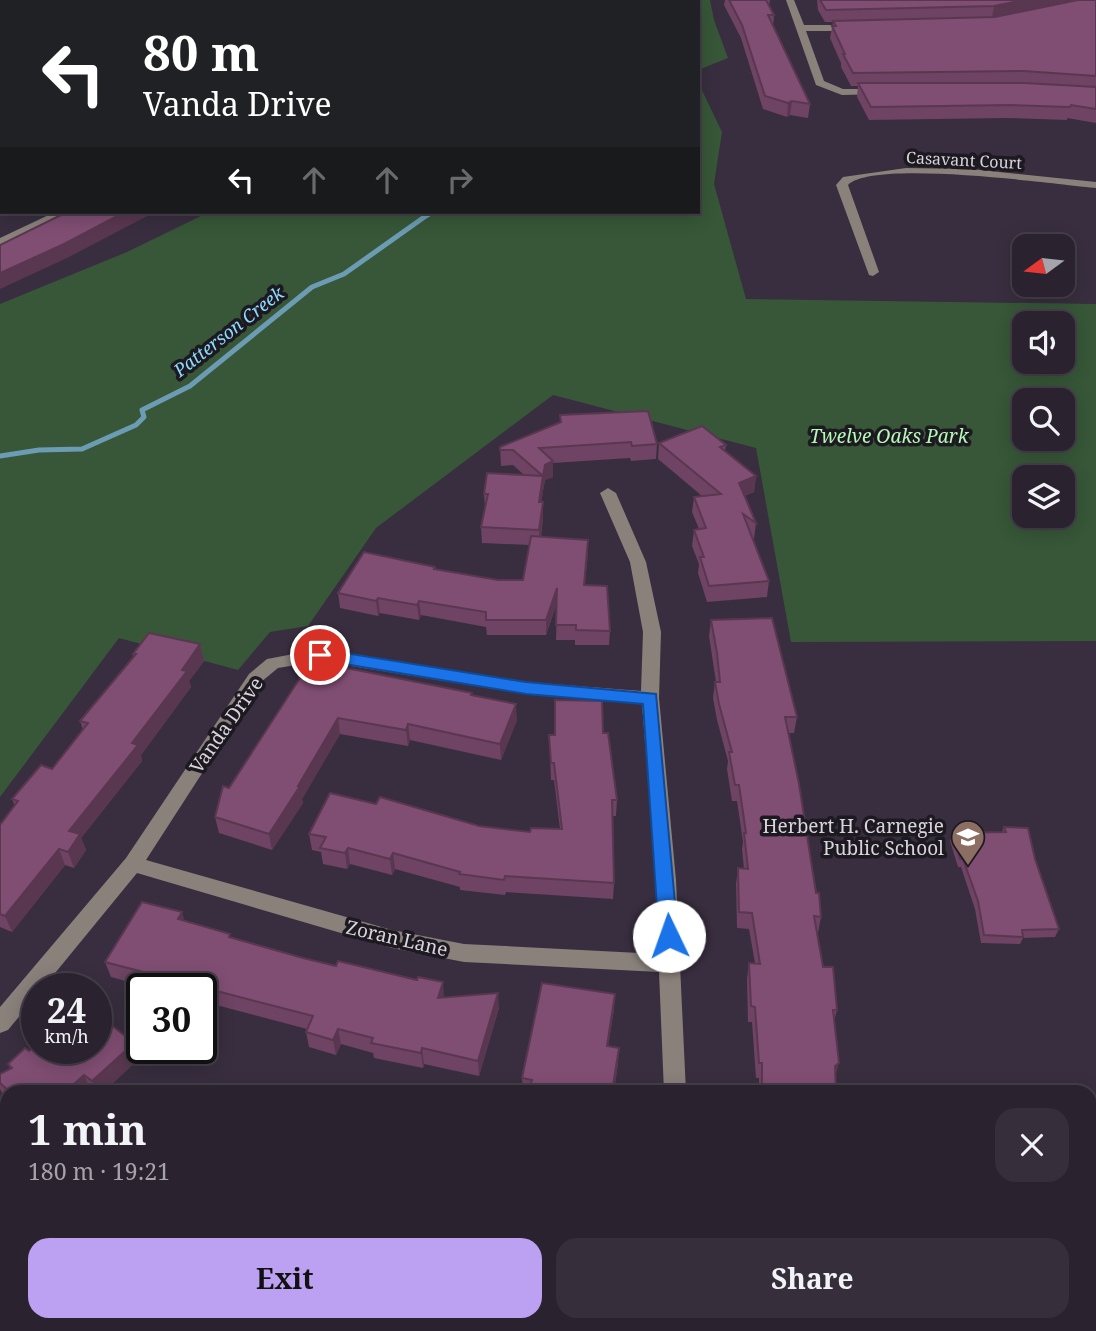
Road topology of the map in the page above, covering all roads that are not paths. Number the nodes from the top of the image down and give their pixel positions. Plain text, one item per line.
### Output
1 (790, 0) edge
2 (870, 27) edge
3 (800, 28) junction
4 (893, 92) edge
5 (1096, 185) edge
6 (60, 214) edge
7 (0, 243) edge
8 (873, 272) dead end
9 (608, 493) dead end
10 (650, 698) junction
11 (133, 864) junction
12 (670, 964) junction
13 (0, 1023) edge
14 (675, 1085) edge

1 - 3 street
2 - 3 street
3 - 4 street
5 - 8 street, Casavant Court
6 - 7 street
9 - 10 street
10 - 11 street, Vanda Drive
10 - 12 street
11 - 12 street, Zoran Lane
11 - 13 street, Vanda Drive
12 - 14 street

